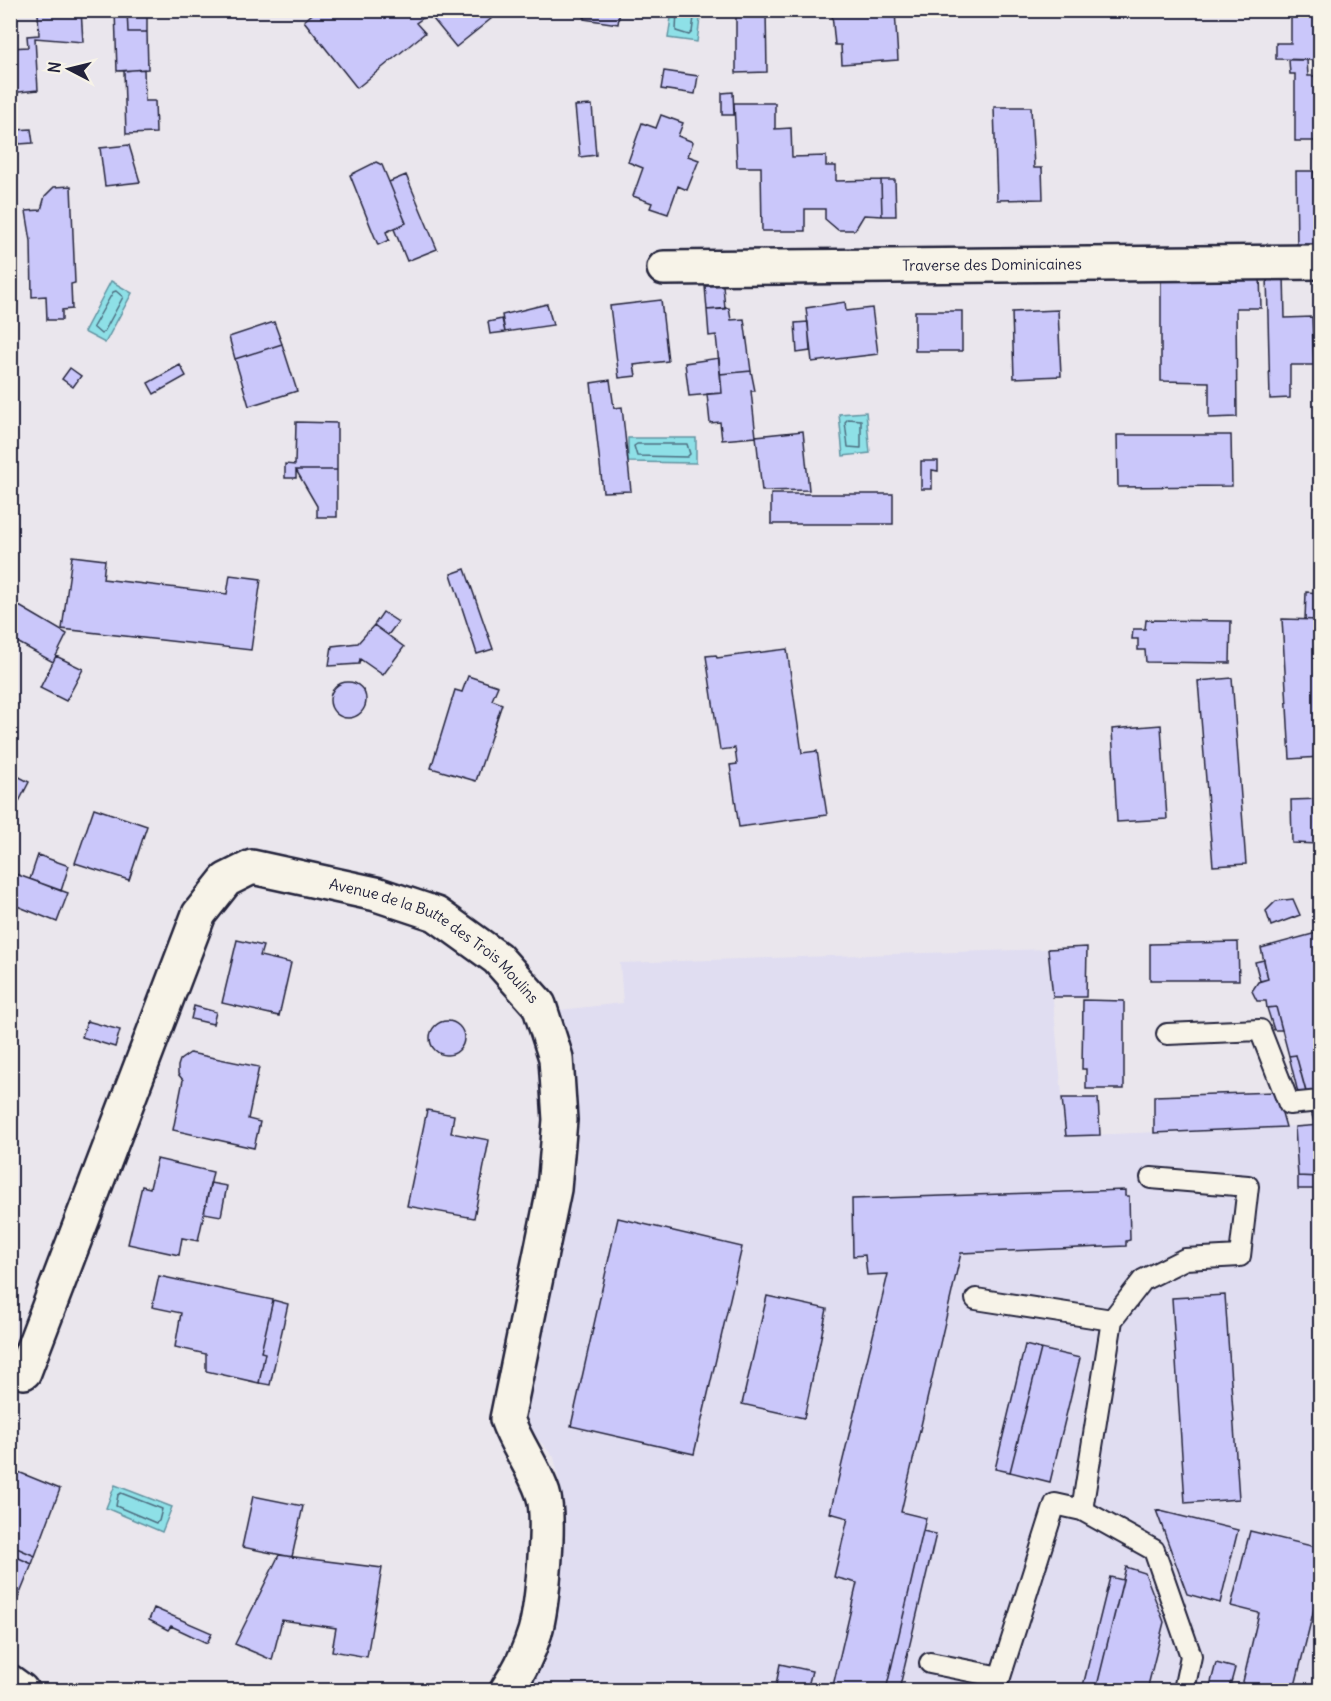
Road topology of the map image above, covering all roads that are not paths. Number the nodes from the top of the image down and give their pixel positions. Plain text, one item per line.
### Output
1 (1320, 262) edge
2 (664, 268) dead end
3 (1167, 1034) dead end
4 (1320, 1101) edge
5 (1151, 1178) dead end
6 (976, 1299) dead end
7 (1112, 1320) junction
8 (24, 1372) dead end
9 (1082, 1510) junction
10 (930, 1662) dead end
11 (10, 1682) edge
12 (21, 1690) edge
13 (507, 1690) edge
14 (1184, 1690) edge

1 - 2 street, Traverse des Dominicaines
3 - 4 lane
5 - 7 lane
6 - 7 lane
7 - 9 lane
8 - 13 street, Avenue de la Butte des Trois Moulins
9 - 10 lane
9 - 14 lane
11 - 12 street

